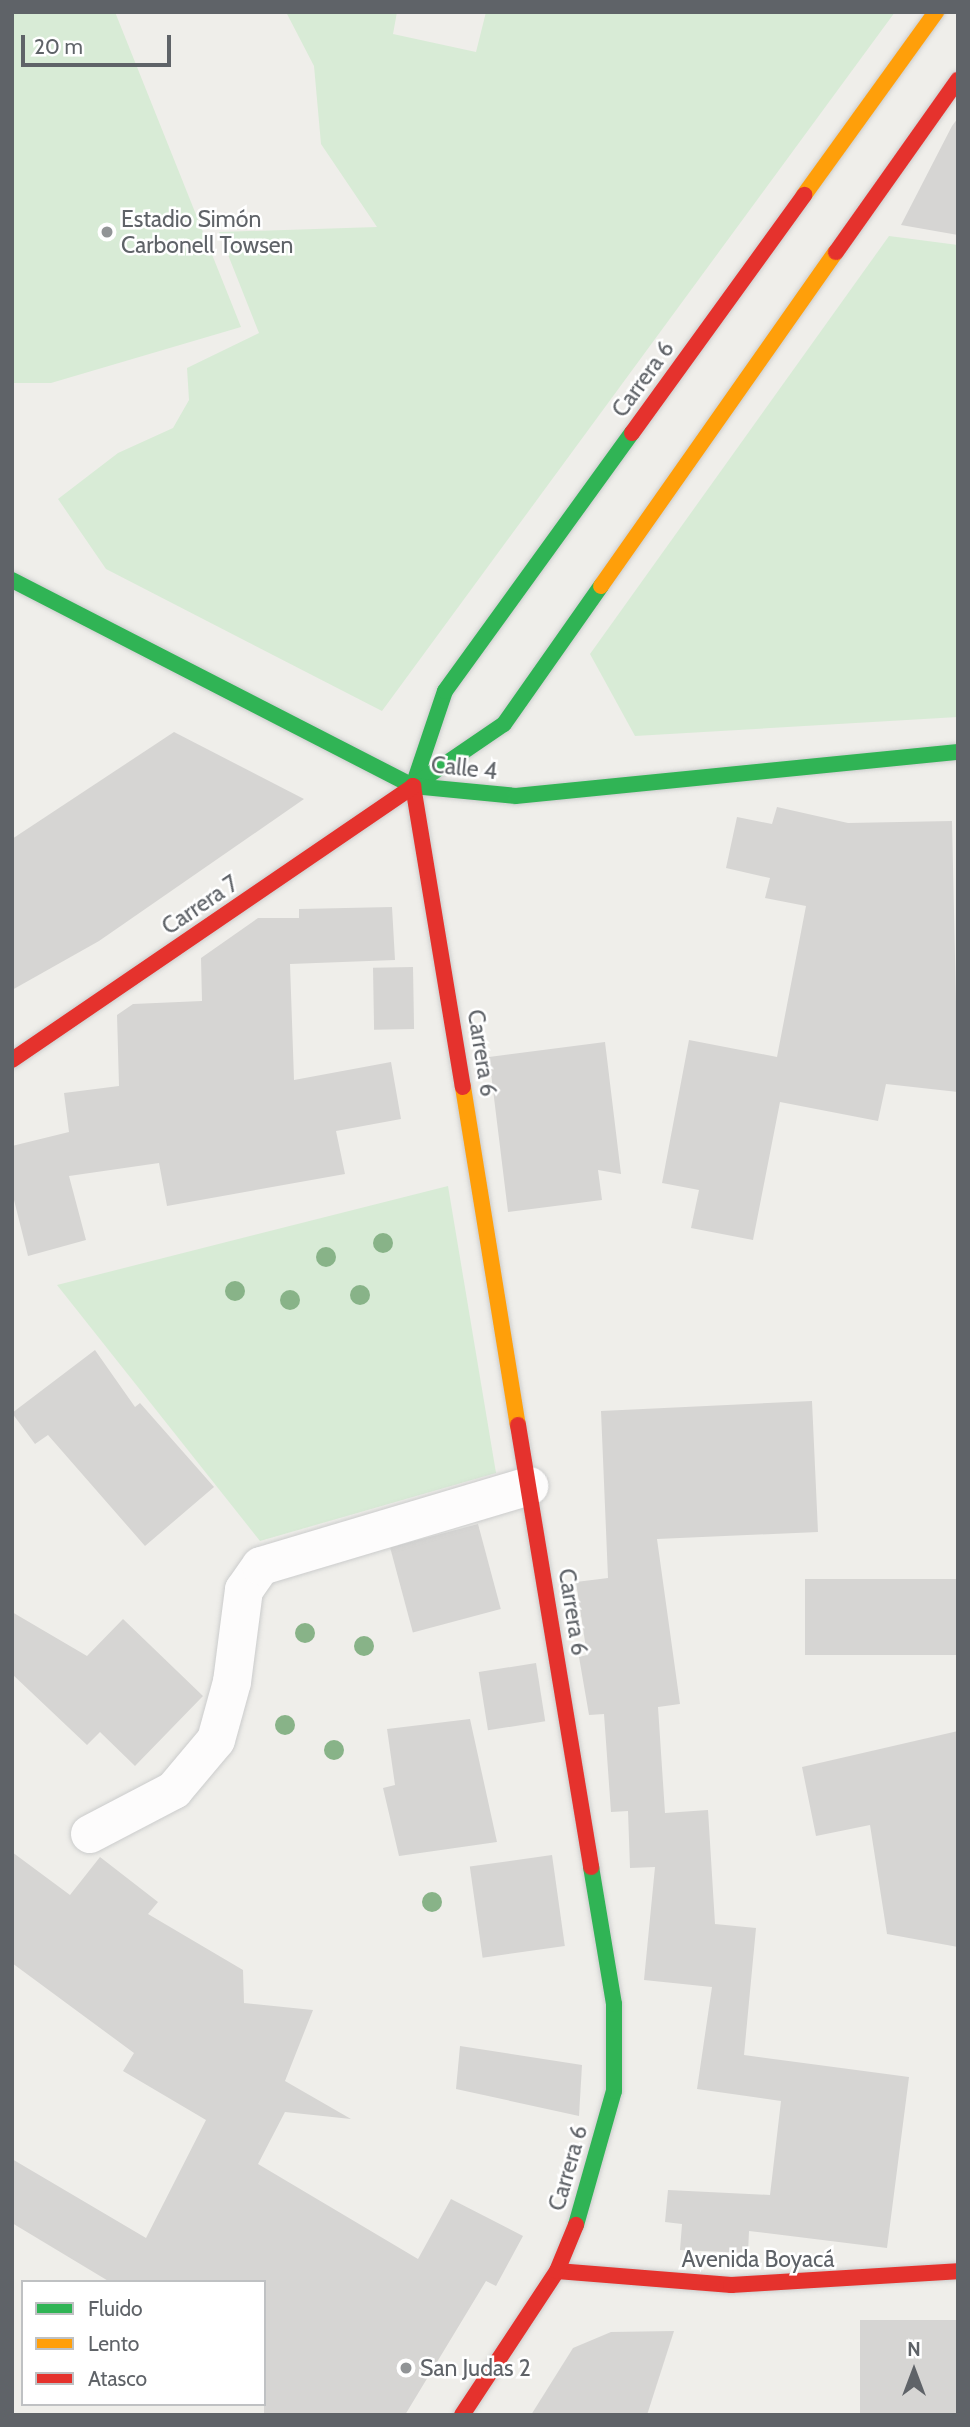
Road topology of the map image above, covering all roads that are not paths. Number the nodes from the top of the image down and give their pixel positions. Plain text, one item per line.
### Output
1 (936, 12) edge
2 (958, 80) edge
3 (12, 580) edge
4 (958, 751) edge
5 (413, 786) junction
6 (12, 1060) edge
7 (529, 1486) junction
8 (90, 1834) dead end
9 (557, 2270) junction
10 (958, 2271) edge
11 (462, 2415) edge

1 - 5 street, Carrera 6
2 - 5 street
3 - 5 street, Calle 4
4 - 5 street, Calle 4
5 - 6 street, Carrera 7
5 - 7 street, Carrera 6
7 - 8 street
7 - 9 street, Carrera 6
9 - 10 street, Avenida Boyacá
9 - 11 street, Carrera 6

